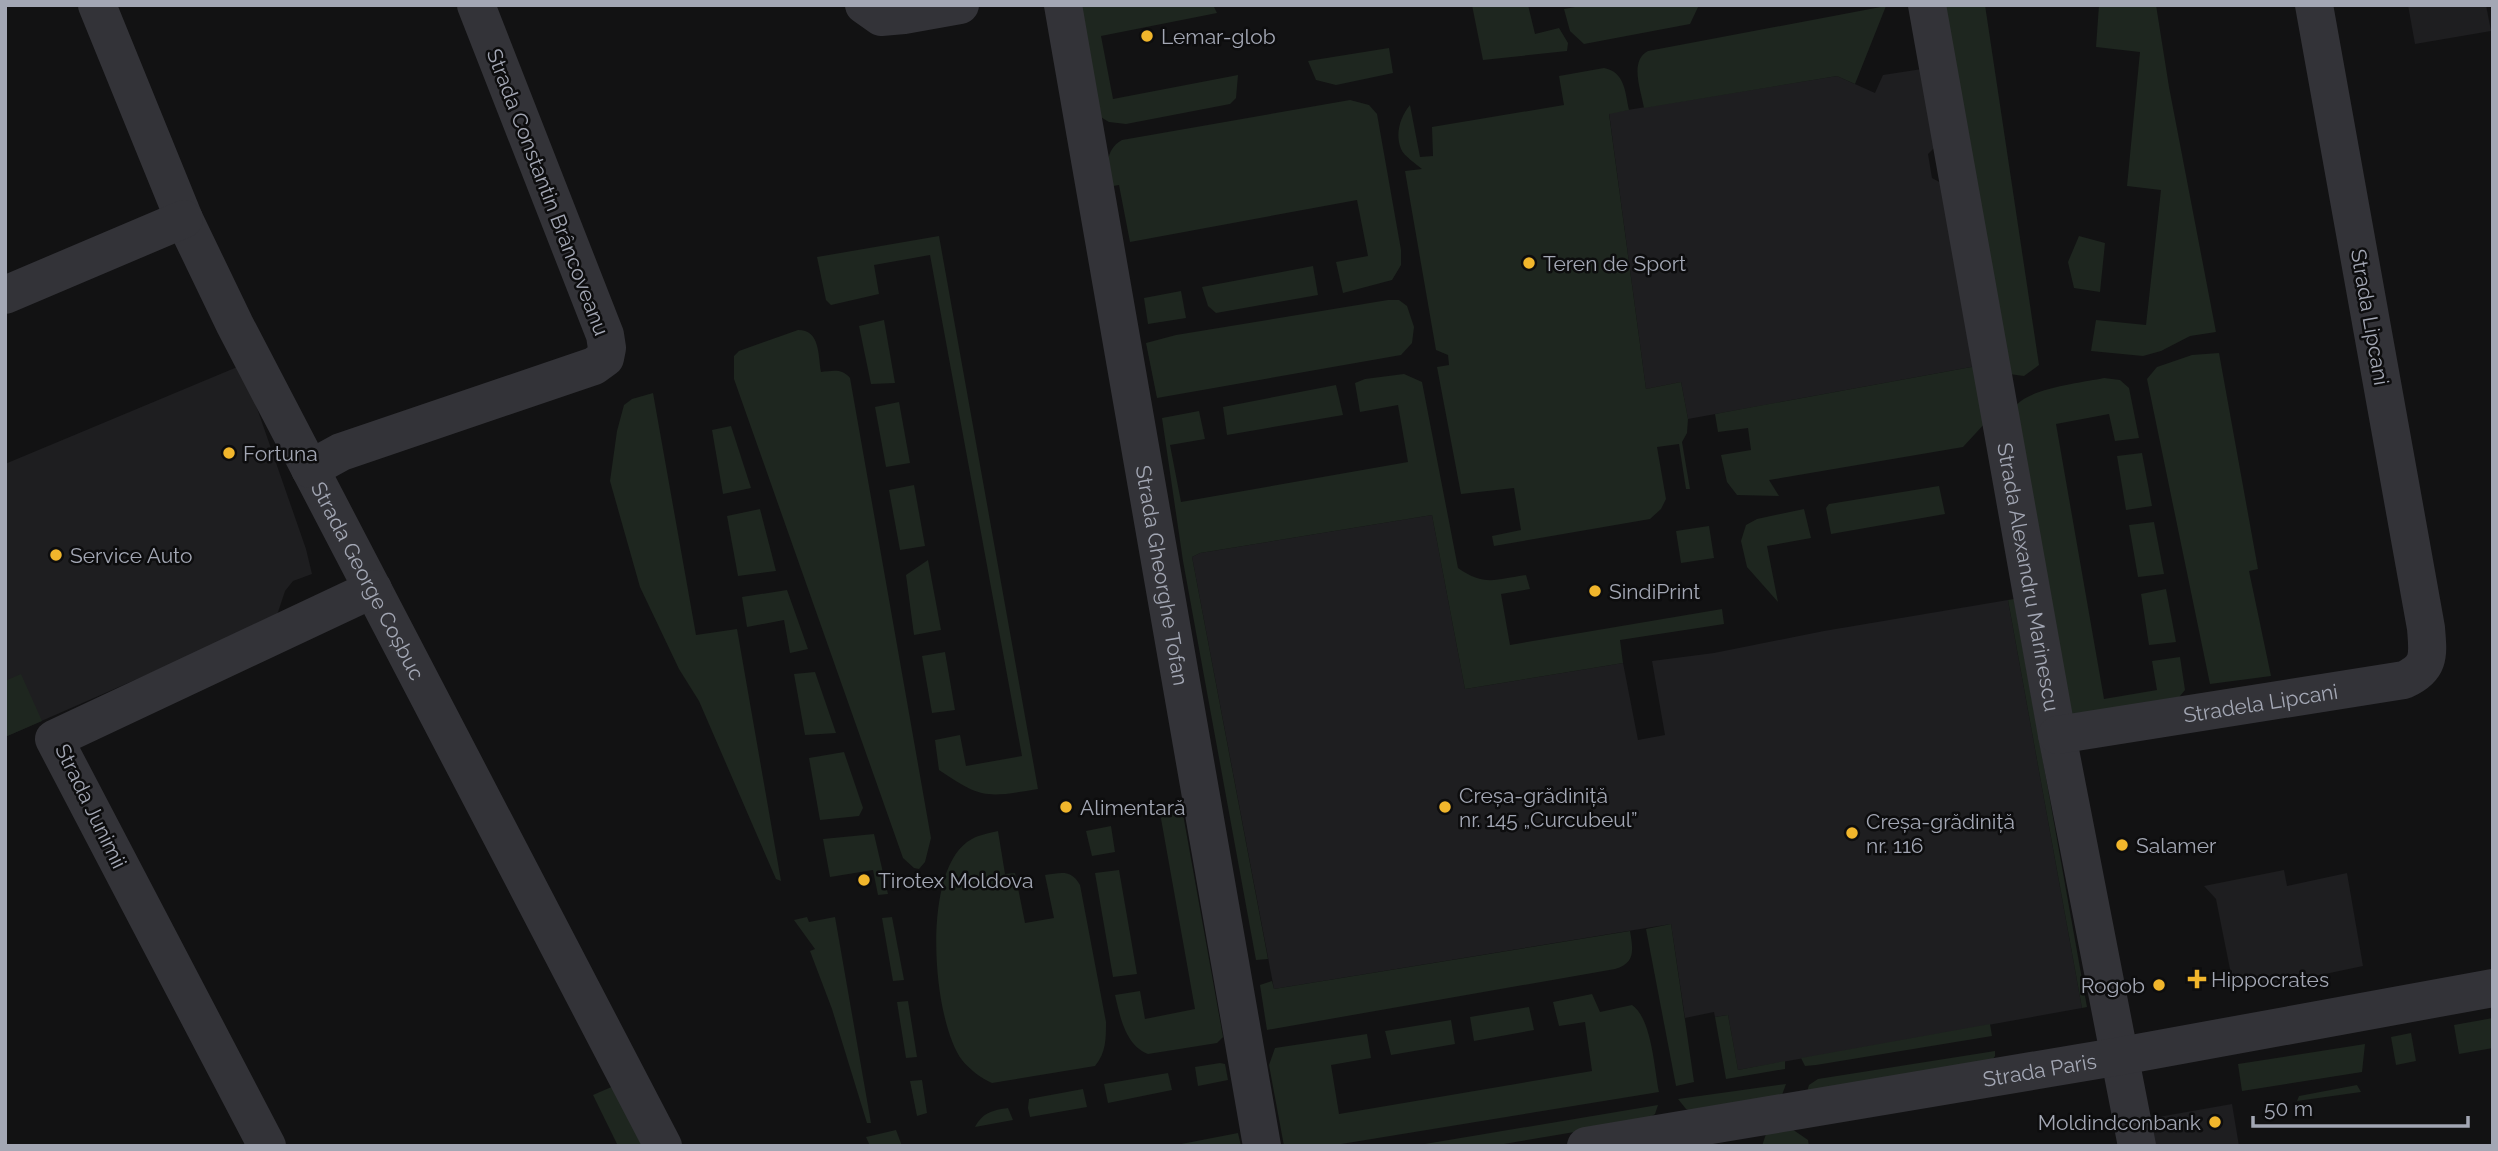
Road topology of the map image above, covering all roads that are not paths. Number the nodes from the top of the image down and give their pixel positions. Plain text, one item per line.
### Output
1 (97, 5) edge
2 (476, 5) edge
3 (960, 5) edge
4 (1063, 5) edge
5 (1927, 5) edge
6 (2314, 5) edge
7 (873, 11) edge
8 (184, 219) junction
9 (5, 295) edge
10 (310, 469) junction
11 (373, 589) junction
12 (2426, 628) joint
13 (2057, 735) junction
14 (2493, 988) edge
15 (2121, 1056) junction
16 (267, 1146) edge
17 (663, 1146) edge
18 (1262, 1146) edge
19 (1586, 1146) edge
20 (2137, 1146) edge

1 - 8 street, Strada George Coșbuc
2 - 10 street, Strada Constantin Brâncoveanu
3 - 7 street
4 - 18 street, Strada Gheorghe Tofan
5 - 13 street, Strada Alexandru Marinescu
6 - 12 street, Strada Lipcani
8 - 9 street
8 - 10 street, Strada George Coșbuc
10 - 11 street, Strada George Coșbuc
11 - 16 street, Strada Junimii
11 - 17 street, Strada George Coșbuc
12 - 13 street, Stradela Lipcani
13 - 15 street, Strada Alexandru Marinescu
14 - 15 street, Strada Paris
15 - 19 street, Strada Paris
15 - 20 street, Strada Alexandru Marinescu

